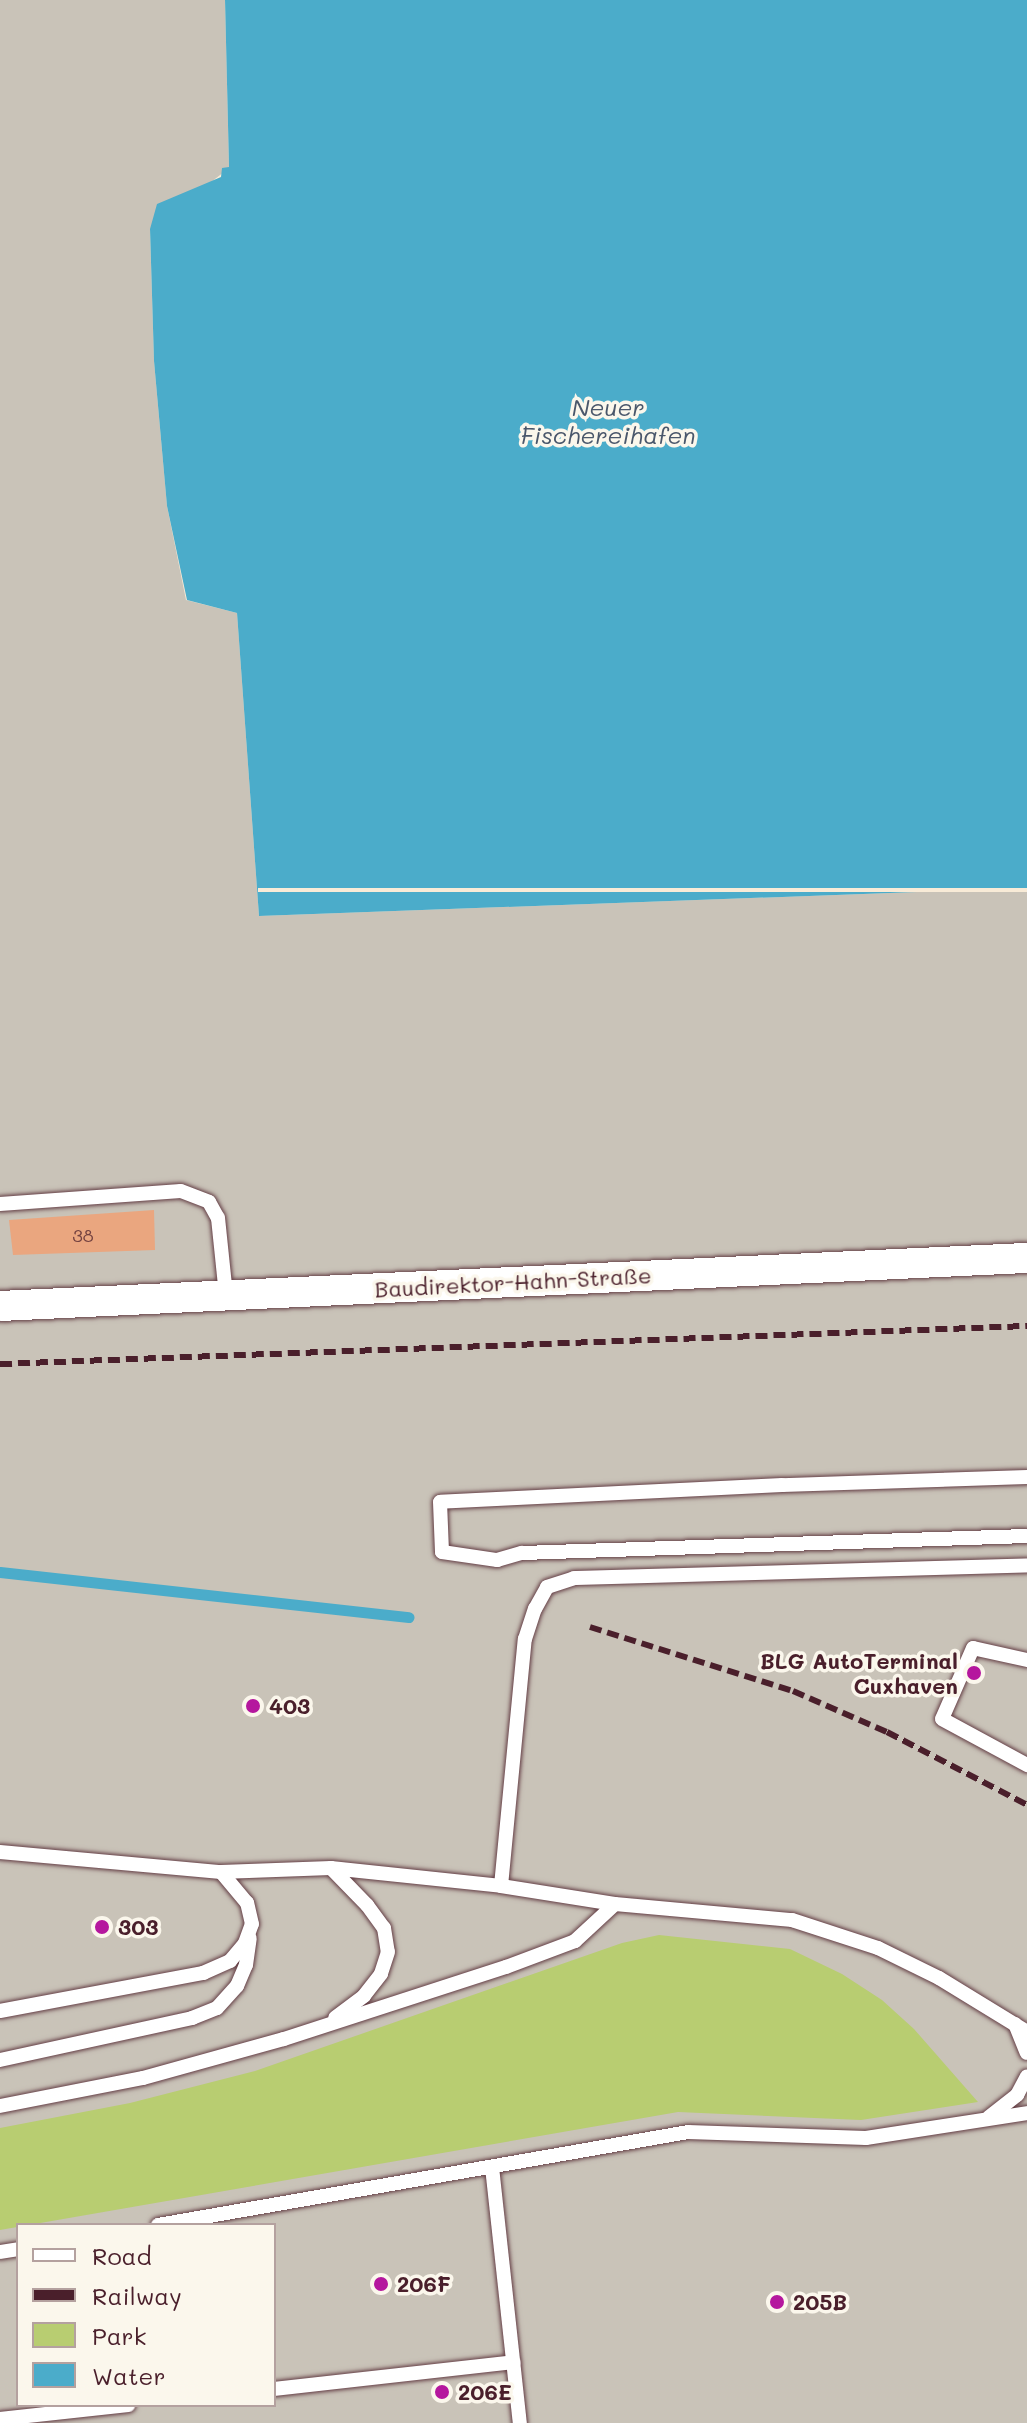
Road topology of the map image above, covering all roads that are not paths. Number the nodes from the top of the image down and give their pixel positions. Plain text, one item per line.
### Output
1 (0, 1204) edge
2 (1027, 1258) edge
3 (226, 1296) junction
4 (0, 1306) edge
5 (1027, 1477) edge
6 (1027, 1536) edge
7 (1027, 1565) edge
8 (1027, 1660) edge
9 (1027, 1765) edge
10 (0, 1852) edge
11 (331, 1868) junction
12 (221, 1872) junction
13 (501, 1886) junction
14 (615, 1904) junction
15 (252, 1924) junction
16 (0, 2011) edge
17 (1013, 2021) junction
18 (325, 2026) junction
19 (1027, 2032) edge
20 (1027, 2053) edge
21 (0, 2060) edge
22 (1027, 2076) edge
23 (0, 2106) edge
24 (1027, 2113) edge
25 (988, 2118) junction
26 (492, 2167) junction
27 (170, 2223) edge
28 (513, 2362) junction
29 (276, 2389) edge
30 (110, 2407) edge
31 (0, 2419) edge
32 (520, 2423) edge

1 - 3 lane
2 - 3 street, Baudirektor-Hahn-Straße
3 - 4 street, Baudirektor-Hahn-Straße
5 - 6 lane
7 - 13 lane
8 - 9 lane
10 - 12 lane
11 - 12 lane
11 - 13 lane
11 - 18 lane
12 - 15 lane
13 - 14 lane
14 - 17 lane
14 - 18 lane
15 - 16 lane
15 - 21 lane
17 - 19 lane
17 - 20 lane
18 - 23 lane
22 - 25 lane
24 - 25 lane
25 - 26 lane
26 - 27 lane
26 - 28 lane
28 - 29 lane
28 - 32 lane
30 - 31 lane

